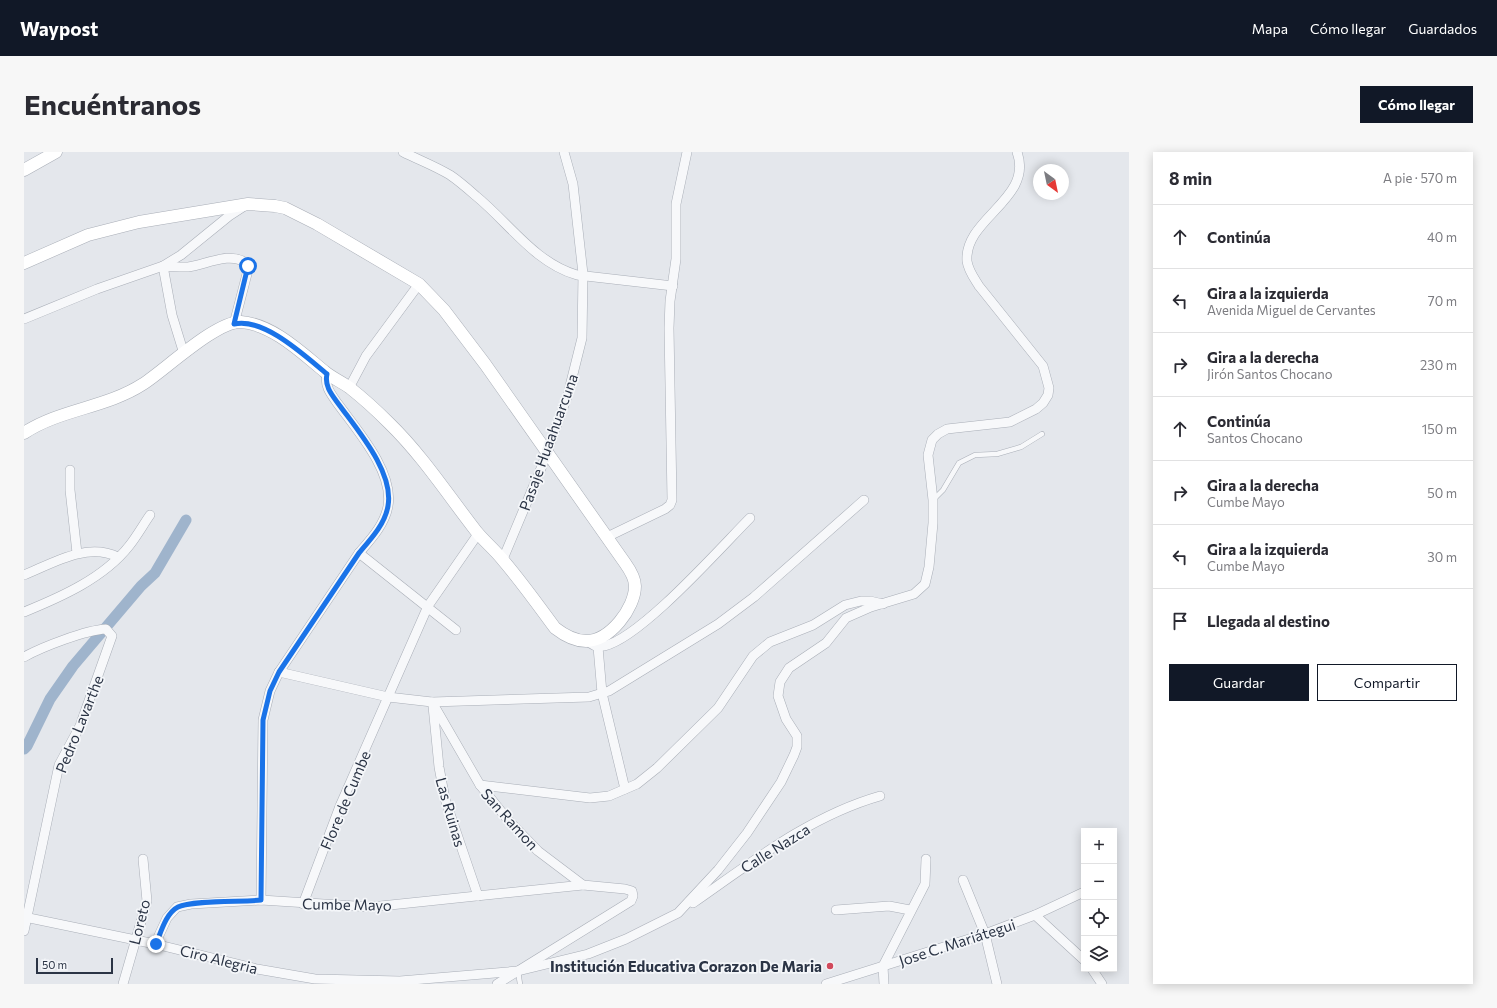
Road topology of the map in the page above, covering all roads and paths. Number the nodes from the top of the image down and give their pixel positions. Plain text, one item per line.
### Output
1 (56, 152) edge
2 (403, 152) edge
3 (564, 152) edge
4 (687, 152) edge
5 (1016, 152) edge
6 (24, 170) edge
7 (248, 204) junction
8 (24, 263) edge
9 (163, 266) junction
10 (583, 274) junction
11 (419, 284) junction
12 (673, 286) junction
13 (24, 319) edge
14 (234, 324) junction
15 (184, 354) junction
16 (327, 374) junction
17 (350, 388) junction
18 (24, 433) edge
19 (1042, 434) dead end
20 (546, 452) junction
21 (70, 470) dead end
22 (864, 500) dead end
23 (933, 500) junction
24 (150, 515) dead end
25 (750, 518) dead end
26 (478, 534) junction
27 (607, 537) junction
28 (77, 553) junction
29 (359, 553) junction
30 (118, 557) junction
31 (502, 559) junction
32 (24, 575) edge
33 (885, 604) junction
34 (428, 606) junction
35 (24, 612) edge
36 (456, 630) dead end
37 (593, 644) junction
38 (24, 657) edge
39 (279, 672) junction
40 (602, 693) junction
41 (388, 697) junction
42 (432, 702) junction
43 (480, 785) junction
44 (625, 789) junction
45 (880, 796) dead end
46 (143, 859) dead end
47 (926, 859) dead end
48 (963, 880) dead end
49 (583, 886) junction
50 (1081, 893) edge
51 (478, 896) junction
52 (261, 900) junction
53 (303, 904) junction
54 (836, 910) dead end
55 (910, 910) junction
56 (678, 913) junction
57 (1035, 915) junction
58 (26, 918) edge
59 (24, 931) edge
60 (985, 934) junction
61 (135, 939) junction
62 (156, 944) junction
63 (1081, 957) edge
64 (882, 966) junction
65 (518, 971) junction
66 (1094, 972) edge
67 (123, 984) edge
68 (497, 984) edge
69 (520, 984) edge
70 (826, 984) edge
71 (884, 984) edge
72 (997, 984) edge
73 (1102, 984) edge

1 - 6 street
2 - 10 street
3 - 10 street, Pasaje Huaahuarcuna
4 - 12 street
5 - 23 street
7 - 8 street
7 - 9 street
7 - 11 street
9 - 13 street
9 - 14 street
9 - 15 street
10 - 12 street
10 - 20 street, Pasaje Huaahuarcuna
11 - 17 street
11 - 20 street
12 - 27 street
14 - 15 street
14 - 16 street
15 - 18 street
16 - 17 street
16 - 29 street
17 - 26 street
19 - 23 lane
20 - 27 street
20 - 31 street, Pasaje Huaahuarcuna
21 - 28 street
22 - 40 street
23 - 33 street
24 - 30 street
25 - 37 street
26 - 31 street
26 - 34 street, Flore de Cumbe
27 - 37 street
28 - 30 street
28 - 32 street
29 - 34 street
29 - 39 street
30 - 35 street
31 - 37 street
33 - 44 street
33 - 56 street
34 - 36 street
34 - 41 street, Flore de Cumbe
37 - 40 street
38 - 58 street, Pedro Lavarthe
39 - 41 street
39 - 52 street
40 - 42 street
40 - 44 street
41 - 42 street
41 - 53 street, Flore de Cumbe
42 - 43 street, San Ramon
42 - 51 street, Las Ruinas
43 - 44 street
43 - 49 street, San Ramon
45 - 56 street, Calle Nazca
46 - 61 street, Loreto
47 - 55 street
48 - 60 street
49 - 51 street, Cumbe Mayo
49 - 65 street
50 - 57 street, Jose C. Mariátegui
51 - 53 street, Cumbe Mayo
52 - 53 street, Cumbe Mayo
52 - 62 street, Cumbe Mayo
54 - 55 street
55 - 64 street
56 - 65 street
57 - 60 street, Jose C. Mariátegui
57 - 63 street
58 - 59 street, Pedro Lavarthe
58 - 61 street, Ciro Alegria
60 - 64 street, Jose C. Mariátegui
60 - 72 street
61 - 62 street, Ciro Alegria
61 - 67 street, Loreto
62 - 65 street, Ciro Alegria
64 - 70 street, Jose C. Mariátegui
64 - 71 street
65 - 68 street
65 - 69 lane
66 - 73 street

